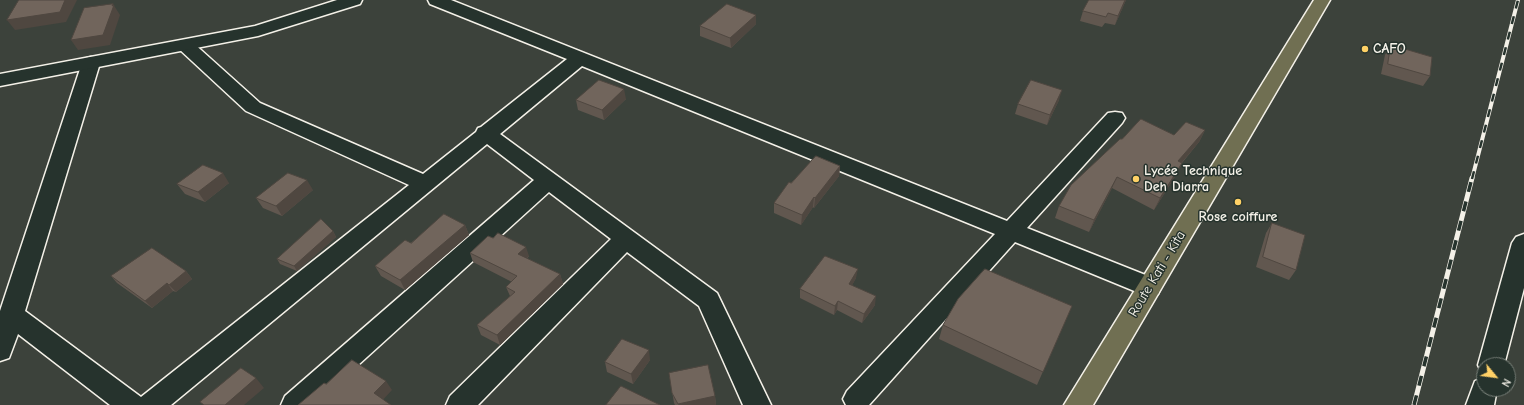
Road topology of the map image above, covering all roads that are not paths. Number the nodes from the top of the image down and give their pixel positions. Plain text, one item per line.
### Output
1 (354, 0) edge
2 (436, 0) edge
3 (1322, 0) edge
4 (185, 45) junction
5 (580, 58) junction
6 (91, 63) junction
7 (0, 80) edge
8 (1115, 118) dead end
9 (485, 133) junction
10 (548, 180) junction
11 (424, 183) junction
12 (1011, 231) junction
13 (626, 238) junction
14 (1524, 243) edge
15 (1149, 287) junction
16 (11, 314) junction
17 (0, 350) edge
18 (1493, 357) edge
19 (857, 399) dead end
20 (131, 405) edge
21 (151, 405) edge
22 (294, 405) edge
23 (460, 405) edge
24 (757, 405) edge
25 (1078, 405) edge

1 - 4 street
2 - 5 street
3 - 15 main road, Route Kati - Kita
4 - 6 street
4 - 11 street
5 - 9 street
5 - 12 street
6 - 7 street
6 - 16 street
8 - 12 street
9 - 10 street
9 - 11 street
10 - 13 street
10 - 22 street
11 - 21 street
12 - 15 street
12 - 19 street
13 - 23 street
13 - 24 street
14 - 18 street
15 - 25 main road, Route Kati - Kita
16 - 17 street
16 - 20 street

